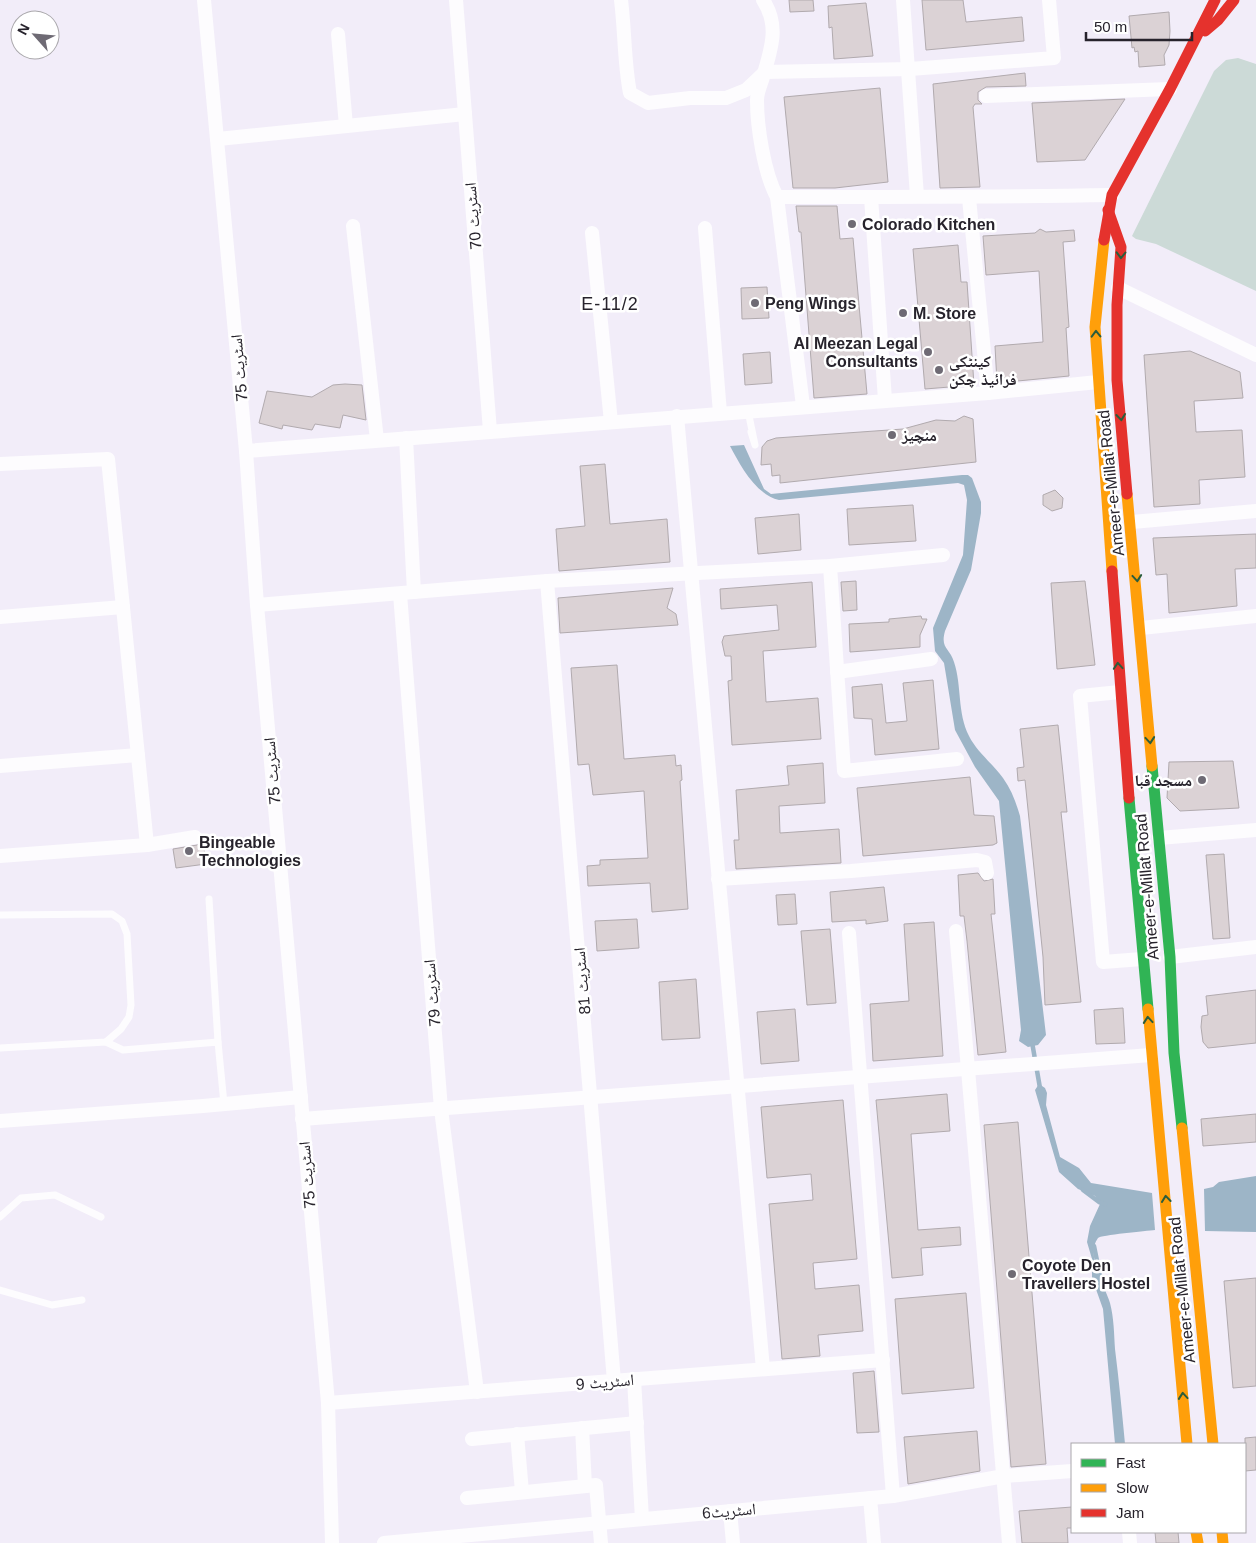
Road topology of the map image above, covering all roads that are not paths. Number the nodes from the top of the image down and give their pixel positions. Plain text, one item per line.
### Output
1 (204, 0) edge
2 (456, 0) edge
3 (620, 0) edge
4 (764, 0) edge
5 (903, 0) edge
6 (1049, 0) edge
7 (1215, 0) edge
8 (1234, 0) edge
9 (338, 34) dead end
10 (1196, 38) junction
11 (910, 69) junction
12 (765, 72) junction
13 (1170, 89) junction
14 (986, 96) dead end
15 (465, 114) junction
16 (346, 126) junction
17 (218, 139) junction
18 (917, 196) junction
19 (777, 197) junction
20 (871, 197) junction
21 (969, 198) junction
22 (1110, 202) junction
23 (354, 226) dead end
24 (705, 228) dead end
25 (592, 234) dead end
26 (1118, 288) junction
27 (1256, 359) edge
28 (1117, 380) junction
29 (1098, 382) junction
30 (988, 393) junction
31 (885, 400) junction
32 (803, 406) junction
33 (748, 411) junction
34 (720, 413) junction
35 (677, 416) junction
36 (611, 422) junction
37 (490, 431) junction
38 (751, 432) dead end
39 (406, 438) junction
40 (377, 440) junction
41 (246, 451) junction
42 (0, 464) edge
43 (1256, 511) edge
44 (1132, 522) junction
45 (942, 554) dead end
46 (830, 566) junction
47 (690, 572) junction
48 (547, 581) junction
49 (414, 592) junction
50 (400, 594) junction
51 (257, 605) junction
52 (123, 607) junction
53 (1256, 616) edge
54 (0, 617) edge
55 (1141, 628) junction
56 (931, 659) dead end
57 (837, 672) junction
58 (1145, 690) junction
59 (1120, 692) junction
60 (138, 755) junction
61 (957, 759) dead end
62 (0, 766) edge
63 (1256, 830) edge
64 (195, 837) dead end
65 (1159, 838) junction
66 (147, 844) junction
67 (0, 856) edge
68 (987, 873) dead end
69 (718, 879) junction
70 (209, 899) dead end
71 (0, 915) edge
72 (956, 931) dead end
73 (849, 933) dead end
74 (1256, 948) edge
75 (1170, 957) junction
76 (1142, 959) junction
77 (106, 1042) junction
78 (218, 1042) junction
79 (0, 1048) edge
80 (1174, 1053) junction
81 (1151, 1055) junction
82 (967, 1068) junction
83 (861, 1076) junction
84 (737, 1086) junction
85 (300, 1097) junction
86 (592, 1097) junction
87 (224, 1104) junction
88 (441, 1109) junction
89 (302, 1120) junction
90 (0, 1121) edge
91 (0, 1217) edge
92 (101, 1217) dead end
93 (0, 1290) edge
94 (82, 1300) dead end
95 (882, 1360) junction
96 (763, 1369) junction
97 (634, 1379) junction
98 (614, 1381) junction
99 (477, 1392) junction
100 (328, 1403) junction
101 (637, 1423) junction
102 (582, 1428) junction
103 (517, 1434) junction
104 (472, 1439) dead end
105 (1187, 1443) edge
106 (1213, 1443) edge
107 (1071, 1471) edge
108 (1004, 1476) junction
109 (586, 1486) junction
110 (522, 1492) junction
111 (893, 1496) junction
112 (467, 1498) dead end
113 (870, 1498) junction
114 (730, 1511) junction
115 (642, 1519) junction
116 (600, 1523) junction
117 (463, 1539) edge
118 (332, 1543) edge
119 (384, 1543) edge
120 (601, 1543) edge
121 (733, 1543) edge
122 (874, 1543) edge
123 (1009, 1543) edge

1 - 17 street, اسٹریٹ 75
2 - 15 street, اسٹریٹ 70
3 - 12 street
4 - 12 street
5 - 11 street
6 - 11 street
7 - 10 main road
8 - 10 main road
9 - 16 street
10 - 13 main road
11 - 12 street
11 - 18 street
12 - 19 street
13 - 14 street
13 - 22 main road
15 - 16 street
15 - 37 street, اسٹریٹ 70
16 - 17 street
17 - 41 street, اسٹریٹ 75
18 - 20 street
18 - 21 street
19 - 20 street
19 - 32 street
20 - 31 street
21 - 22 street
21 - 30 street
22 -> 26 main road, Ameer-e-Millat Road
29 -> 22 main road, Ameer-e-Millat Road
23 - 40 street
24 - 34 street
25 - 36 street
26 - 27 street
26 - 28 main road, Ameer-e-Millat Road
28 - 29 main road
28 -> 44 main road, Ameer-e-Millat Road
29 - 30 street
59 -> 29 main road, Ameer-e-Millat Road
30 - 31 street
31 - 32 street
32 - 33 street
33 - 34 street
33 - 38 lane
34 - 35 street
35 - 36 street
35 - 47 street
36 - 37 street
37 - 39 street
39 - 40 street
39 - 49 street
40 - 41 street
41 - 51 street, اسٹریٹ 75
42 - 52 street
43 - 44 street
44 -> 55 main road, Ameer-e-Millat Road
45 - 46 street
46 - 47 street
46 - 57 street
47 - 48 street
47 - 69 street
48 - 49 street
48 - 86 street, اسٹریٹ 81
49 - 50 street
50 - 51 street
50 - 88 street, اسٹریٹ 79
51 - 85 street, اسٹریٹ 75
52 - 54 street
52 - 60 street
53 - 55 street
55 - 58 main road, Ameer-e-Millat Road
56 - 57 street
57 - 61 street
58 - 59 main road
58 -> 65 main road, Ameer-e-Millat Road
59 - 76 main road, Ameer-e-Millat Road
59 - 76 street
60 - 62 street
60 - 66 street
63 - 65 street
64 - 66 street
65 - 75 main road, Ameer-e-Millat Road
66 - 67 street
68 - 69 street
69 - 84 street
70 - 78 lane
71 - 77 lane
72 - 82 street
73 - 83 street
74 - 75 street
75 - 80 main road, Ameer-e-Millat Road
81 -> 76 main road, Ameer-e-Millat Road
77 - 78 lane
77 - 79 lane
78 - 87 lane
80 - 81 main road
80 - 106 main road, Ameer-e-Millat Road
81 - 82 street
105 -> 81 main road, Ameer-e-Millat Road
82 - 83 street
82 - 108 street
83 - 84 street
83 - 95 street
84 - 86 street
84 - 96 street
85 - 87 street
85 - 89 street, اسٹریٹ 75
86 - 88 street
86 - 98 street, اسٹریٹ 81
87 - 90 street
88 - 89 street
88 - 99 street, اسٹریٹ 79
89 - 100 street, اسٹریٹ 75
91 - 92 lane
93 - 94 lane
95 - 96 street, اسٹریٹ 9
95 - 111 street
96 - 97 street, اسٹریٹ 9
97 - 98 street, اسٹریٹ 9
97 - 101 street
98 - 99 street, اسٹریٹ 9
99 - 100 street, اسٹریٹ 9
100 - 118 street, اسٹریٹ 75
101 - 102 street
101 - 115 street
102 - 103 street
102 - 109 street
103 - 104 street
103 - 110 street
107 - 108 street, اسٹریٹ6
108 - 111 street, اسٹریٹ6
108 - 123 street
109 - 110 street
109 - 116 street
110 - 112 street
111 - 113 street, اسٹریٹ6
113 - 114 street, اسٹریٹ6
113 - 122 street
114 - 115 street, اسٹریٹ6
114 - 121 street
115 - 116 street, اسٹریٹ6
116 - 117 street, اسٹریٹ6
116 - 120 street
117 - 119 street, اسٹریٹ6

